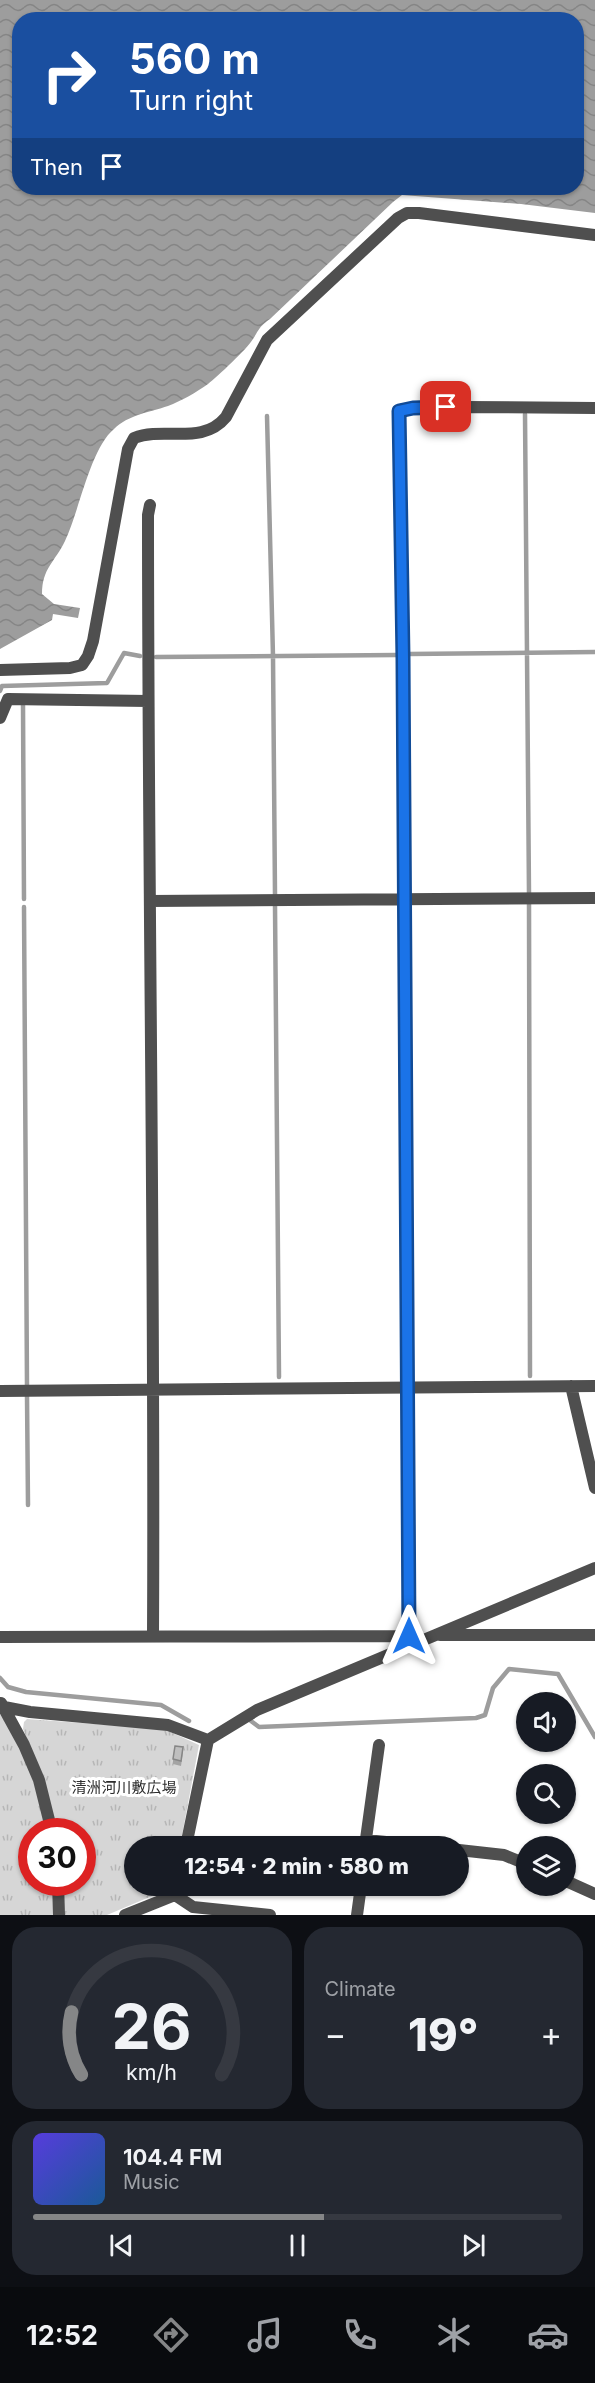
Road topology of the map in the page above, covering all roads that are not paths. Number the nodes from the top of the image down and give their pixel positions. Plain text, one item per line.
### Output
1 (595, 235) edge
2 (595, 408) edge
3 (150, 505) dead end
4 (0, 670) edge
5 (148, 702) junction
6 (0, 718) edge
7 (595, 898) edge
8 (404, 900) junction
9 (150, 901) junction
10 (571, 1386) junction
11 (595, 1386) edge
12 (407, 1387) junction
13 (154, 1390) junction
14 (0, 1391) edge
15 (595, 1488) edge
16 (595, 1568) edge
17 (434, 1635) junction
18 (595, 1635) edge
19 (153, 1636) junction
20 (0, 1637) edge
21 (409, 1641) junction
22 (2, 1704) edge
23 (208, 1740) junction
24 (379, 1745) dead end
25 (48, 1818) edge
26 (188, 1836) edge
27 (367, 1836) edge
28 (469, 1851) edge
29 (516, 1860) edge
30 (576, 1885) edge
31 (595, 1894) edge
32 (58, 1896) edge
33 (164, 1896) edge
34 (182, 1896) edge
35 (360, 1896) edge
36 (59, 1915) edge
37 (125, 1915) edge
38 (270, 1915) edge
39 (357, 1915) edge

1 - 4 street
2 - 8 street
3 - 5 street
5 - 6 street
5 - 9 street
7 - 8 street
8 - 9 street
8 - 12 street
9 - 13 street
10 - 11 street
10 - 12 street
10 - 15 street
12 - 13 street
12 - 21 street
13 - 14 street
13 - 19 street
16 - 17 street
17 - 18 street
17 - 21 street
19 - 20 street
19 - 21 street
21 - 23 street
22 - 23 street
22 - 25 street
23 - 26 street
24 - 27 street
28 - 29 street
30 - 31 street
32 - 36 street
33 - 37 street
34 - 38 street
35 - 39 street

